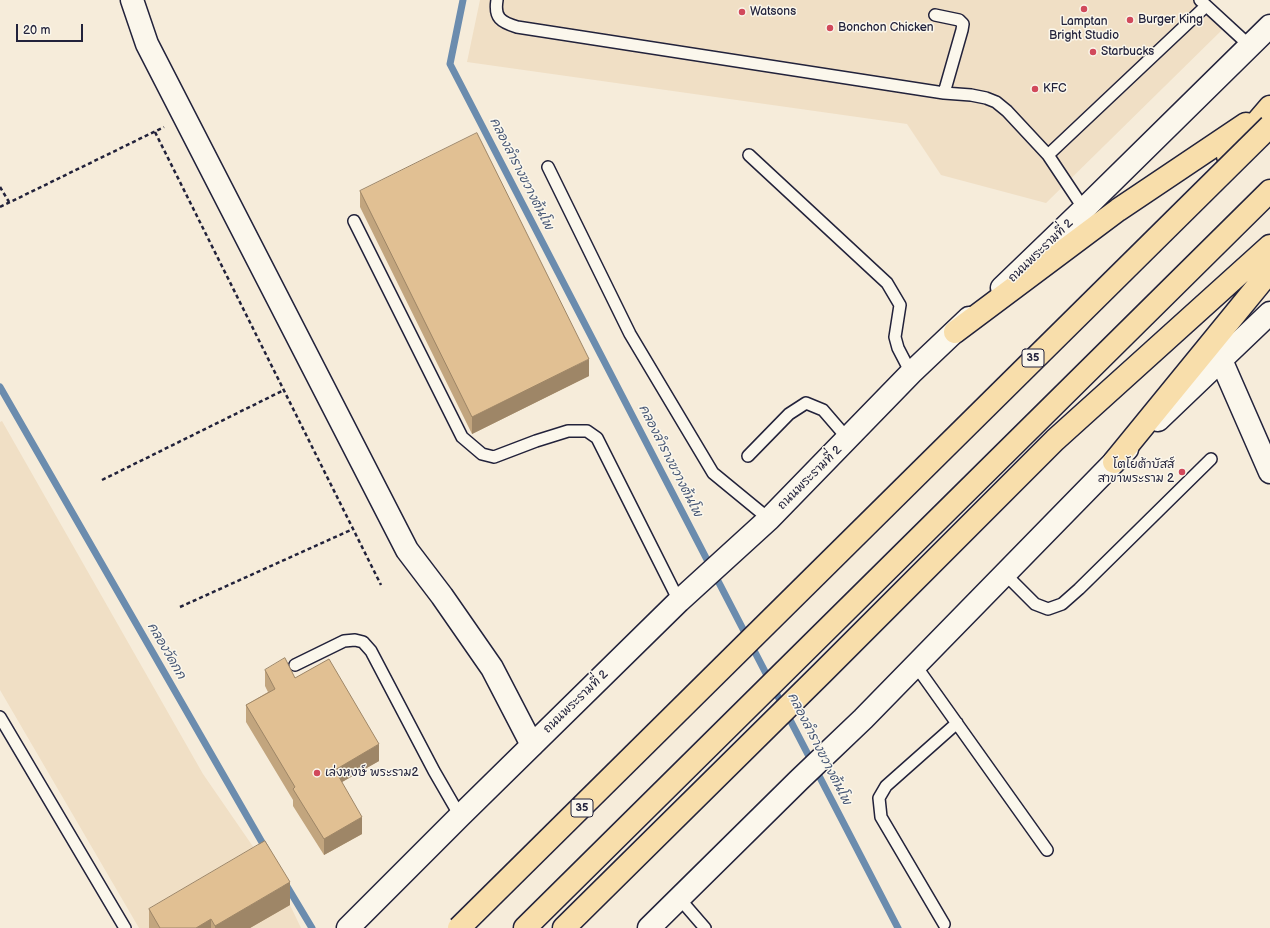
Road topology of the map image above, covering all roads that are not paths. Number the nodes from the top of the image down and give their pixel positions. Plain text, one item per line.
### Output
1 (132, 0) edge
2 (497, 0) edge
3 (1203, 3) edge
4 (935, 15) dead end
5 (1270, 26) edge
6 (1250, 46) junction
7 (944, 93) junction
8 (1269, 114) edge
9 (749, 155) dead end
10 (1048, 155) junction
11 (548, 167) dead end
12 (1270, 191) edge
13 (1084, 209) junction
14 (354, 221) dead end
15 (1270, 246) edge
16 (1270, 271) edge
17 (1270, 313) edge
18 (955, 332) junction
19 (1221, 360) junction
20 (911, 373) junction
21 (848, 439) junction
22 (748, 456) dead end
23 (1210, 459) dead end
24 (1114, 462) junction
25 (1270, 472) edge
26 (769, 519) junction
27 (1005, 574) junction
28 (679, 601) junction
29 (295, 665) dead end
30 (916, 666) junction
31 (0, 717) edge
32 (957, 723) junction
33 (532, 745) junction
34 (460, 816) junction
35 (1047, 850) dead end
36 (679, 898) junction
37 (944, 924) dead end
38 (351, 925) edge
39 (125, 928) edge
40 (455, 928) edge
41 (459, 928) edge
42 (525, 928) edge
43 (564, 928) edge
44 (649, 928) edge
45 (705, 928) edge

1 - 33 main road
2 - 7 lane
3 - 6 lane
3 - 10 lane
4 - 7 lane
5 - 6 main road, ถนนพระรามที่ 2
6 - 13 main road, ถนนพระรามที่ 2
7 - 10 lane
8 - 18 highway
8 - 40 highway, 35, bridge
8 - 41 highway, bridge
9 - 20 lane
10 - 13 lane
11 - 26 lane
12 - 42 highway
13 - 18 main road, ถนนพระรามที่ 2
14 - 28 lane
15 - 43 highway
16 - 24 highway
17 - 19 main road
18 - 20 main road, ถนนพระรามที่ 2
19 - 24 main road
19 - 25 main road
20 - 21 main road, ถนนพระรามที่ 2
21 - 22 lane
21 - 26 main road, ถนนพระรามที่ 2
23 - 27 lane
24 - 27 main road
26 - 28 main road, ถนนพระรามที่ 2
27 - 30 main road
28 - 33 main road, ถนนพระรามที่ 2
29 - 34 lane
30 - 32 lane
30 - 36 main road
31 - 39 lane
32 - 35 lane
32 - 37 lane
33 - 34 main road, ถนนพระรามที่ 2
34 - 38 main road, ถนนพระรามที่ 2
36 - 44 main road
36 - 45 lane

